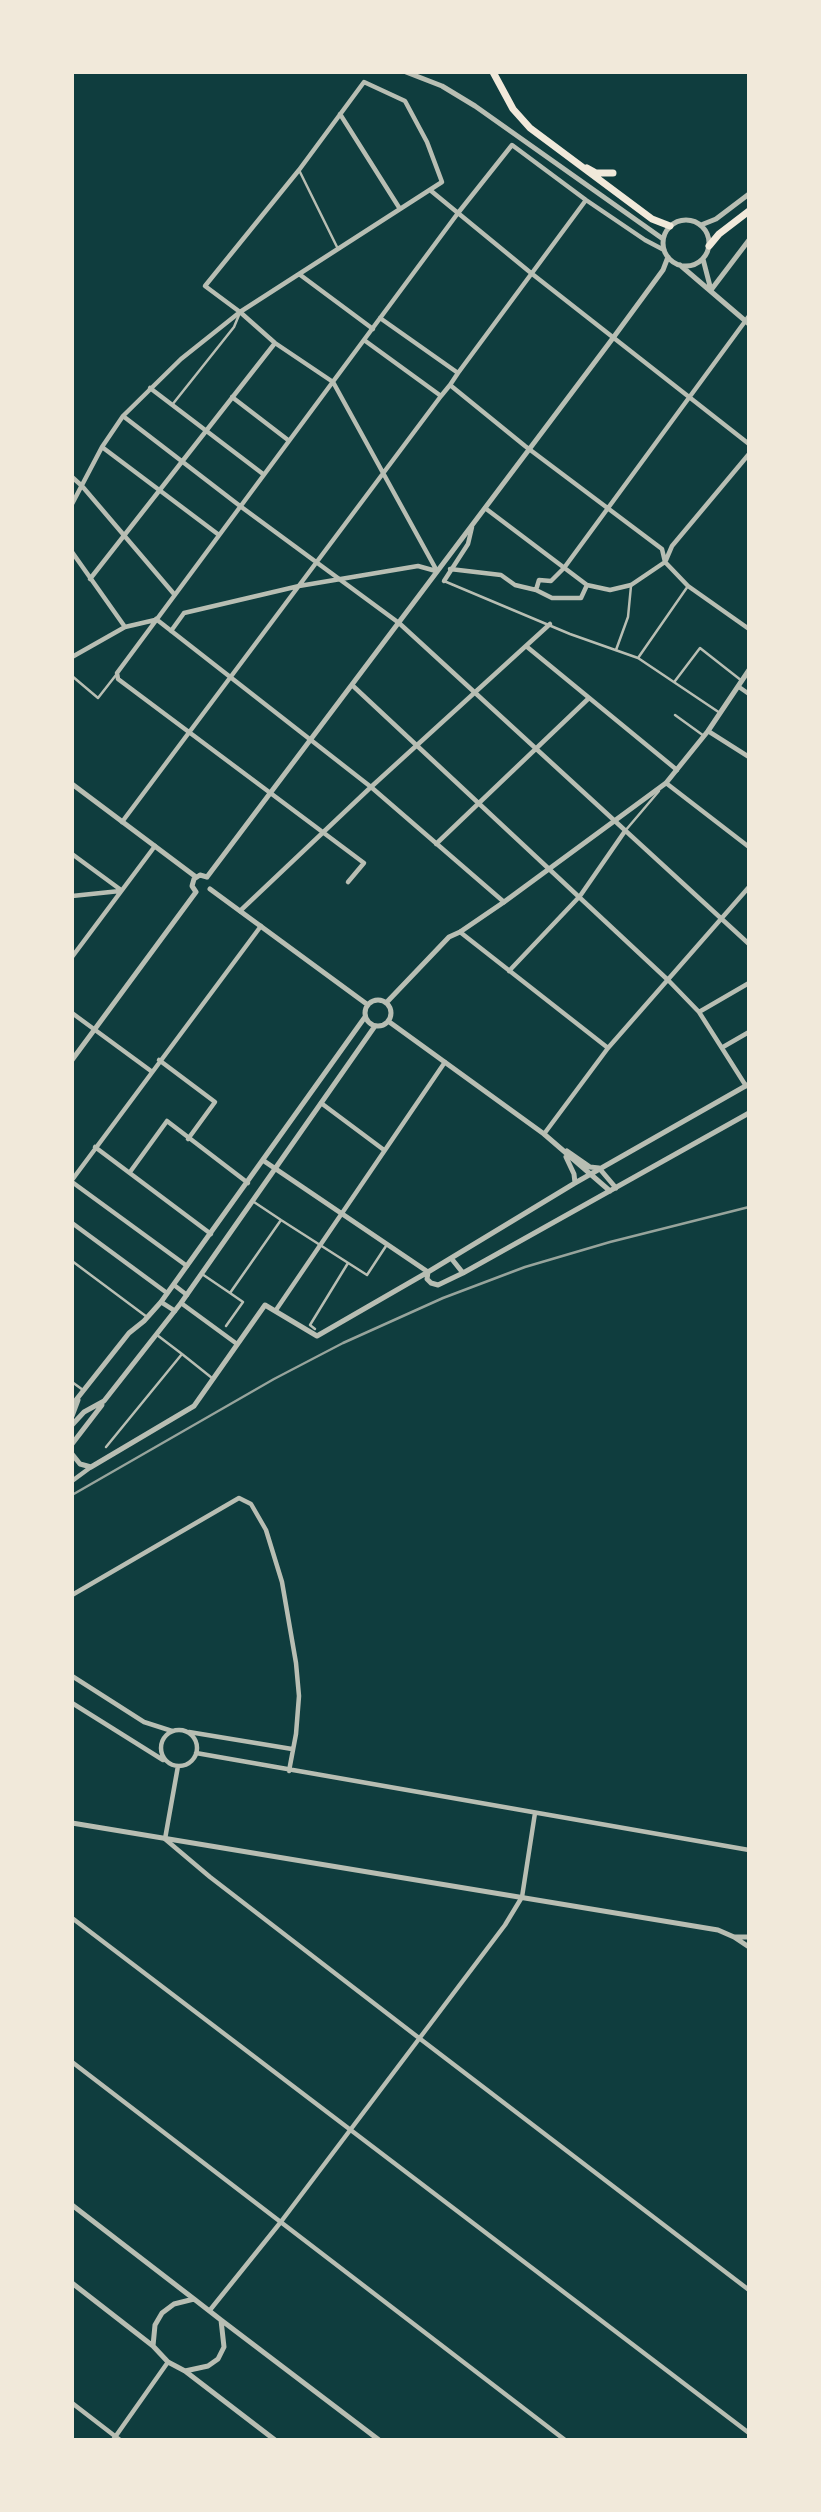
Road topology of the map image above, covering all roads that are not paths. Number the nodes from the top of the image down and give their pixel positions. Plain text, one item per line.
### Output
1 (406, 72) edge
2 (494, 75) edge
3 (340, 114) junction
4 (578, 163) junction
5 (299, 170) junction
6 (613, 173) dead end
7 (430, 190) junction
8 (749, 194) edge
9 (586, 200) junction
10 (400, 209) junction
11 (749, 211) edge
12 (458, 213) junction
13 (701, 225) junction
14 (670, 226) junction
15 (663, 239) junction
16 (749, 240) edge
17 (709, 246) junction
18 (338, 249) junction
19 (664, 250) junction
20 (668, 257) junction
21 (703, 259) junction
22 (678, 265) junction
23 (663, 270) junction
24 (299, 274) junction
25 (531, 274) junction
26 (711, 290) junction
27 (240, 312) junction
28 (380, 318) junction
29 (748, 320) edge
30 (373, 329) junction
31 (613, 338) junction
32 (364, 340) junction
33 (275, 343) junction
34 (458, 373) junction
35 (333, 382) junction
36 (450, 384) junction
37 (150, 388) junction
38 (441, 396) junction
39 (688, 396) junction
40 (232, 397) junction
41 (172, 405) junction
42 (123, 415) junction
43 (206, 431) junction
44 (288, 440) junction
45 (749, 444) edge
46 (103, 447) junction
47 (530, 449) junction
48 (749, 454) edge
49 (182, 461) junction
50 (384, 472) junction
51 (263, 474) junction
52 (72, 477) edge
53 (82, 486) junction
54 (160, 490) junction
55 (72, 504) edge
56 (240, 506) junction
57 (485, 508) junction
58 (608, 508) junction
59 (473, 523) junction
60 (219, 535) junction
61 (124, 536) junction
62 (72, 552) edge
63 (316, 562) junction
64 (665, 562) junction
65 (564, 568) junction
66 (450, 569) junction
67 (437, 571) junction
68 (90, 579) junction
69 (339, 579) junction
70 (444, 581) joint
71 (587, 585) junction
72 (631, 585) junction
73 (299, 586) junction
74 (688, 586) junction
75 (536, 590) junction
76 (174, 594) junction
77 (156, 619) junction
78 (399, 623) junction
79 (550, 624) junction
80 (125, 628) junction
81 (749, 629) edge
82 (171, 631) junction
83 (526, 646) junction
84 (616, 650) junction
85 (72, 657) edge
86 (638, 658) junction
87 (749, 670) edge
88 (117, 673) junction
89 (72, 676) edge
90 (230, 677) junction
91 (674, 682) junction
92 (740, 684) junction
93 (352, 685) junction
94 (474, 692) junction
95 (749, 694) edge
96 (589, 698) junction
97 (720, 713) junction
98 (676, 715) dead end
99 (190, 732) junction
100 (706, 733) junction
101 (311, 740) junction
102 (416, 745) junction
103 (536, 749) junction
104 (748, 755) edge
105 (677, 770) junction
106 (666, 783) junction
107 (72, 785) edge
108 (371, 787) junction
109 (272, 793) junction
110 (479, 803) junction
111 (614, 820) junction
112 (122, 822) junction
113 (625, 831) junction
114 (324, 832) junction
115 (436, 844) junction
116 (155, 846) junction
117 (749, 847) edge
118 (72, 854) edge
119 (549, 868) junction
120 (196, 877) junction
121 (207, 877) junction
122 (348, 882) dead end
123 (749, 887) edge
124 (210, 889) junction
125 (121, 890) junction
126 (196, 892) junction
127 (72, 896) edge
128 (580, 897) junction
129 (504, 902) junction
130 (240, 911) junction
131 (720, 919) junction
132 (261, 926) junction
133 (460, 932) junction
134 (749, 944) edge
135 (72, 957) edge
136 (509, 971) junction
137 (668, 981) junction
138 (749, 983) edge
139 (386, 1003) junction
140 (368, 1005) junction
141 (699, 1012) junction
142 (72, 1013) edge
143 (365, 1017) junction
144 (388, 1021) junction
145 (375, 1026) junction
146 (94, 1029) junction
147 (749, 1032) edge
148 (723, 1047) junction
149 (608, 1048) junction
150 (72, 1060) edge
151 (159, 1060) junction
152 (445, 1062) junction
153 (151, 1071) junction
154 (748, 1085) edge
155 (321, 1103) junction
156 (749, 1113) edge
157 (544, 1134) junction
158 (188, 1139) junction
159 (558, 1146) junction
160 (95, 1147) junction
161 (384, 1150) junction
162 (264, 1161) junction
163 (276, 1168) junction
164 (599, 1168) junction
165 (130, 1172) junction
166 (589, 1174) junction
167 (72, 1181) edge
168 (248, 1183) junction
169 (575, 1183) junction
170 (613, 1190) junction
171 (253, 1201) junction
172 (342, 1213) junction
173 (281, 1220) junction
174 (72, 1223) edge
175 (212, 1234) junction
176 (387, 1244) junction
177 (320, 1245) junction
178 (451, 1258) junction
179 (72, 1261) edge
180 (348, 1263) junction
181 (187, 1267) junction
182 (428, 1272) junction
183 (202, 1273) junction
184 (463, 1273) junction
185 (174, 1285) junction
186 (167, 1293) junction
187 (230, 1293) junction
188 (187, 1295) junction
189 (162, 1302) junction
190 (181, 1303) junction
191 (276, 1310) junction
192 (175, 1311) junction
193 (147, 1317) junction
194 (226, 1326) dead end
195 (315, 1329) dead end
196 (156, 1334) junction
197 (237, 1344) junction
198 (181, 1354) junction
199 (213, 1379) junction
200 (72, 1381) edge
201 (83, 1391) junction
202 (79, 1397) junction
203 (104, 1401) junction
204 (72, 1405) edge
205 (72, 1416) edge
206 (72, 1425) edge
207 (72, 1444) edge
208 (106, 1447) dead end
209 (72, 1454) edge
210 (91, 1466) junction
211 (72, 1481) edge
212 (72, 1595) edge
213 (72, 1676) edge
214 (72, 1703) edge
215 (172, 1731) junction
216 (184, 1731) junction
217 (292, 1749) junction
218 (196, 1753) junction
219 (168, 1762) junction
220 (178, 1766) junction
221 (289, 1770) junction
222 (535, 1813) junction
223 (72, 1823) edge
224 (164, 1839) junction
225 (749, 1850) edge
226 (522, 1897) junction
227 (72, 1918) edge
228 (734, 1937) junction
229 (749, 1937) edge
230 (749, 1947) edge
231 (419, 2038) junction
232 (72, 2062) edge
233 (349, 2130) junction
234 (72, 2205) edge
235 (279, 2223) junction
236 (72, 2283) edge
237 (749, 2290) edge
238 (194, 2299) junction
239 (210, 2311) junction
240 (221, 2320) junction
241 (153, 2346) junction
242 (168, 2362) junction
243 (185, 2371) junction
244 (72, 2403) edge
245 (749, 2433) edge
246 (116, 2439) edge
247 (275, 2440) edge
248 (379, 2440) edge
249 (565, 2440) edge

1 - 15 street
2 - 4 highway
3 - 5 street
3 - 7 street
3 - 10 street
4 - 6 highway
4 - 14 highway
5 - 18 street
5 - 27 street
7 - 10 street
7 - 12 street
8 - 13 street
9 - 12 street
9 - 19 street
9 - 25 street
10 - 18 street
11 - 17 highway
12 - 25 street
12 - 28 street
13 - 14 street
13 - 17 street
14 - 15 street
15 - 19 street
16 - 26 street
17 - 21 street
18 - 24 street
19 - 20 street
20 - 22 street
20 - 23 street
21 - 22 street
21 - 26 street
22 - 23 street
22 - 26 street
23 - 31 street
24 - 27 street
24 - 30 street
25 - 31 street
25 - 34 street
26 - 29 street
27 - 33 street
27 - 37 street
27 - 41 street
28 - 30 street
28 - 34 street
29 - 39 street
30 - 32 street
31 - 39 street
31 - 47 street
32 - 35 street
32 - 38 street
33 - 35 street
33 - 40 street
34 - 36 street
35 - 44 street
35 - 50 street
36 - 38 street
36 - 47 street
37 - 41 street
37 - 42 street
38 - 50 street
39 - 45 street
39 - 58 street
40 - 43 street
40 - 44 street
41 - 43 street
42 - 46 street
42 - 49 street
43 - 49 street
43 - 51 street
44 - 51 street
46 - 53 street
46 - 54 street
47 - 57 street
47 - 58 street
48 - 64 street
49 - 54 street
49 - 56 street
50 - 63 street
50 - 67 street
51 - 56 street
52 - 53 street
53 - 55 street
53 - 61 street
54 - 60 street
54 - 61 street
56 - 60 street
56 - 63 street
57 - 59 street
57 - 65 street
58 - 64 street
58 - 65 street
59 - 66 street
59 - 67 street
60 - 76 street
61 - 68 street
61 - 76 street
62 - 68 street
63 - 69 street
63 - 73 street
64 - 72 street
64 - 74 street
65 - 71 street
65 - 75 street
66 - 70 street
66 - 75 street
67 - 69 street
67 - 78 street
68 - 80 street
69 - 73 street
69 - 78 street
70 - 79 street
71 - 72 street
71 - 75 street
72 - 84 street
73 - 82 street
73 - 90 street
74 - 81 street
74 - 86 street
76 - 77 street
77 - 80 street
77 - 82 street
77 - 88 street
78 - 93 street
78 - 94 street
79 - 83 street
79 - 84 street
80 - 85 street
82 - 90 street
83 - 94 street
83 - 96 street
84 - 86 street
86 - 91 street
87 - 92 street
88 - 89 street
88 - 99 street
90 - 99 street
90 - 101 street
91 - 92 street
91 - 97 street
92 - 95 street
92 - 97 street
93 - 101 street
93 - 102 street
94 - 102 street
94 - 103 street
96 - 103 street
96 - 105 street
97 - 100 street
98 - 100 street
99 - 109 street
99 - 112 street
100 - 104 street
100 - 105 street
101 - 108 street
101 - 109 street
102 - 108 street
102 - 110 street
103 - 110 street
103 - 111 street
105 - 106 street
106 - 111 street
106 - 113 street
106 - 117 street
107 - 112 street
108 - 114 street
108 - 115 street
109 - 114 street
109 - 121 street
110 - 115 street
110 - 119 street
111 - 113 street
111 - 119 street
112 - 116 street
113 - 128 street
113 - 131 street
114 - 122 street
114 - 130 street
115 - 129 street
116 - 120 street
116 - 125 street
118 - 125 street
119 - 128 street
119 - 129 street
120 - 121 street
120 - 126 street
121 - 124 street
123 - 131 street
124 - 126 street
124 - 130 street
125 - 127 street
125 - 135 street
126 - 146 street
128 - 136 street
128 - 137 street
129 - 133 street
130 - 132 street
131 - 134 street
131 - 137 street
132 - 140 street
132 - 151 street
133 - 136 street
133 - 139 street
136 - 149 street
137 - 141 street
137 - 149 street
138 - 141 street
139 - 140 street
139 - 144 street
140 - 143 street
141 - 148 street
142 - 146 street
143 - 145 street
143 - 162 street
144 - 145 street
144 - 152 street
145 - 155 street
146 - 150 street
146 - 153 street
147 - 148 street
148 - 154 street
149 - 157 street
151 - 153 street
151 - 158 street
152 - 157 street
152 - 161 street
153 - 160 street
154 - 164 street
155 - 161 street
155 - 163 street
156 - 170 street
157 - 159 street
158 - 165 street
158 - 168 street
159 - 164 street
159 - 166 street
159 - 169 street
160 - 165 street
160 - 167 street
161 - 172 street
162 - 163 street
162 - 168 street
163 - 171 street
163 - 172 street
164 - 166 street
164 - 170 street
165 - 175 street
166 - 169 street
166 - 170 street
167 - 181 street
168 - 175 street
169 - 178 street
170 - 184 street
171 - 173 street
171 - 183 street
172 - 176 street
172 - 177 street
173 - 177 street
173 - 187 street
174 - 186 street
175 - 181 street
176 - 180 street
176 - 182 street
177 - 180 street
177 - 191 street
178 - 182 street
178 - 184 street
179 - 193 street
180 - 195 street
181 - 185 street
182 - 184 street
182 - 191 street
183 - 187 street
183 - 188 street
185 - 186 street
185 - 188 street
186 - 189 street
187 - 194 street
188 - 190 street
189 - 192 street
189 - 193 street
190 - 192 street
190 - 197 street
191 - 197 street
192 - 196 street
193 - 201 street
196 - 198 street
196 - 203 street
197 - 199 street
198 - 199 street
198 - 208 street
199 - 210 street
200 - 201 street
201 - 202 street
202 - 204 street
202 - 205 street
203 - 206 street
203 - 207 street
209 - 210 street
210 - 211 street
212 - 217 street
213 - 215 street
214 - 219 street
215 - 216 street
215 - 219 street
216 - 217 street
216 - 218 street
217 - 221 street
218 - 220 street
218 - 221 street
219 - 220 street
220 - 224 street
221 - 222 street
222 - 225 street
222 - 226 street
223 - 224 street
224 - 226 street
224 - 231 street
226 - 228 street
226 - 231 street
227 - 233 street
228 - 229 street
228 - 230 street
231 - 233 street
231 - 237 street
232 - 235 street
233 - 235 street
233 - 245 street
234 - 238 street
235 - 239 street
235 - 249 street
236 - 241 street
238 - 239 street
238 - 241 street
239 - 240 street
240 - 243 street
240 - 248 street
241 - 242 street
242 - 243 street
242 - 246 street
243 - 247 street
244 - 246 street

